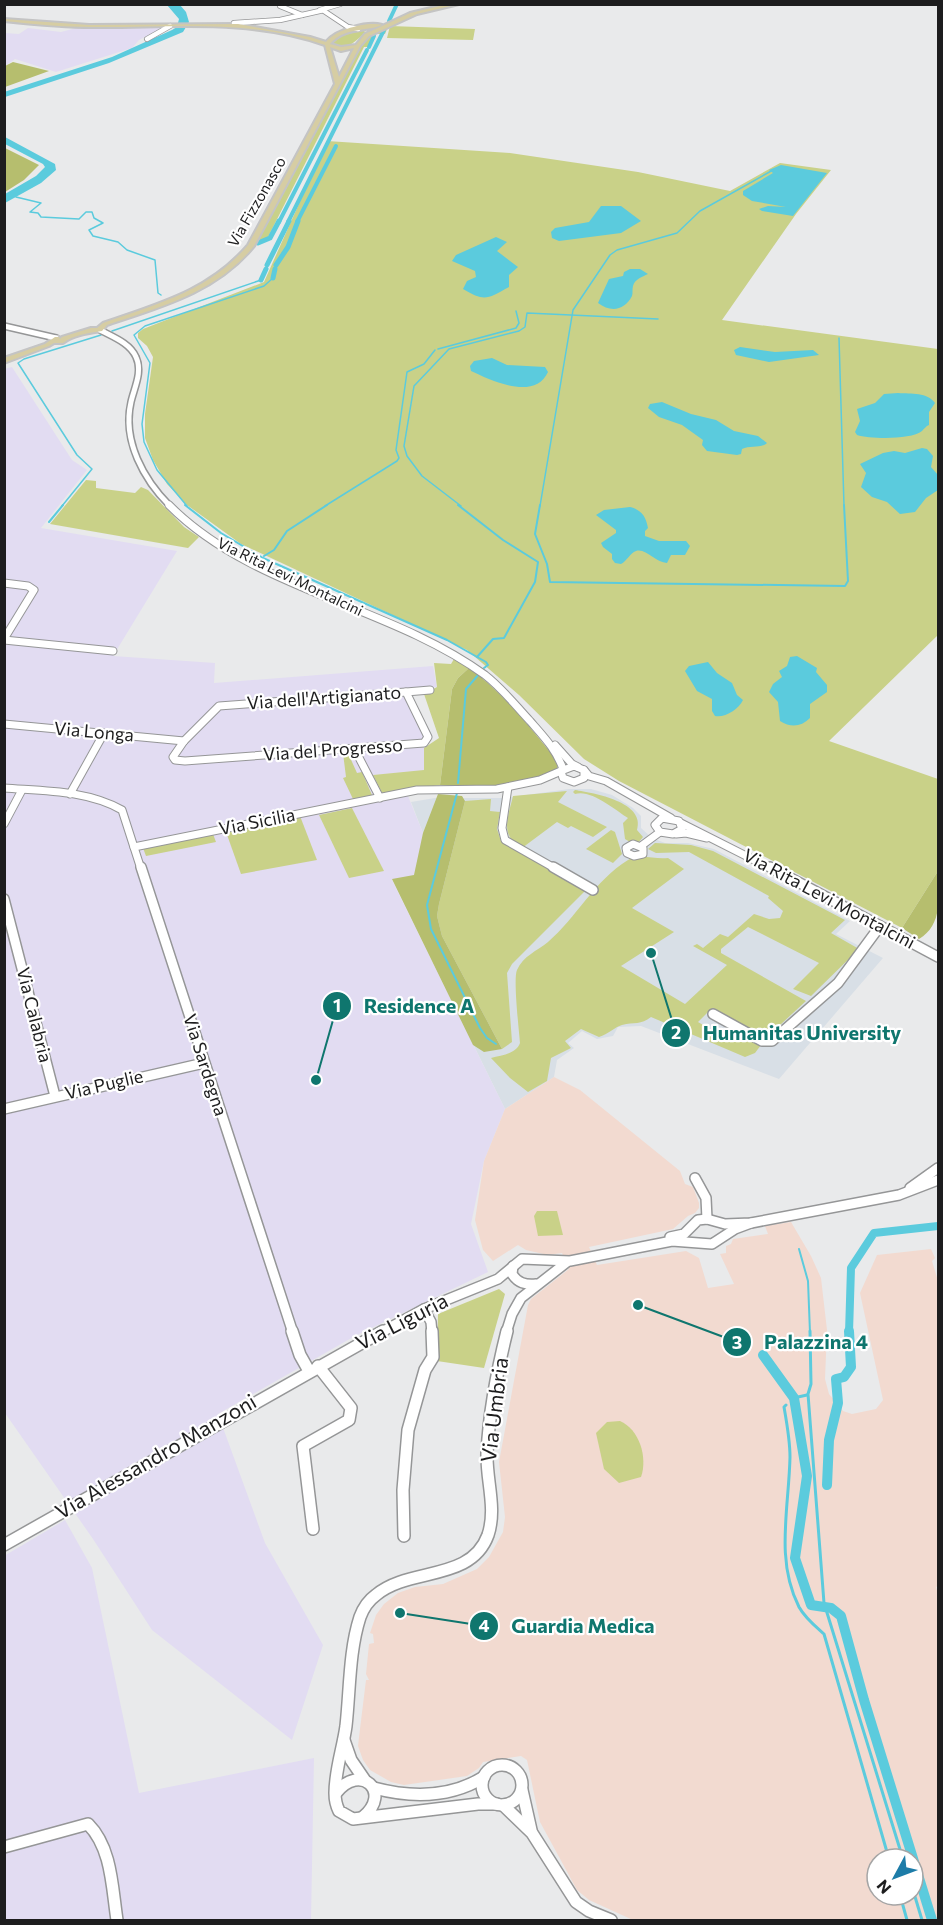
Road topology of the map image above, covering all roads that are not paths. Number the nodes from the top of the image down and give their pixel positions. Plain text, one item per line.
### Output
1 (340, 4) edge
2 (457, 5) edge
3 (280, 6) dead end
4 (322, 10) edge
5 (418, 12) junction
6 (304, 14) junction
7 (4, 20) edge
8 (234, 23) dead end
9 (173, 25) junction
10 (344, 25) junction
11 (358, 29) junction
12 (342, 33) junction
13 (367, 35) junction
14 (335, 37) junction
15 (147, 39) dead end
16 (310, 39) junction
17 (327, 45) junction
18 (358, 45) junction
19 (337, 84) junction
20 (4, 326) edge
21 (101, 329) junction
22 (56, 340) junction
23 (4, 361) edge
24 (4, 583) edge
25 (4, 640) edge
26 (113, 651) dead end
27 (430, 690) dead end
28 (406, 692) junction
29 (219, 706) joint
30 (4, 724) edge
31 (104, 733) junction
32 (547, 740) junction
33 (184, 741) junction
34 (354, 748) junction
35 (185, 761) joint
36 (581, 769) junction
37 (562, 770) junction
38 (540, 780) junction
39 (566, 780) junction
40 (578, 781) junction
41 (507, 787) junction
42 (614, 787) junction
43 (4, 788) edge
44 (22, 790) junction
45 (69, 794) junction
46 (380, 798) junction
47 (636, 798) junction
48 (671, 818) junction
49 (681, 823) junction
50 (4, 824) edge
51 (658, 828) junction
52 (673, 834) junction
53 (719, 842) junction
54 (641, 846) dead end
55 (134, 847) junction
56 (593, 890) dead end
57 (4, 899) edge
58 (880, 926) junction
59 (939, 957) edge
60 (713, 1014) dead end
61 (204, 1063) junction
62 (55, 1096) junction
63 (4, 1109) edge
64 (939, 1168) edge
65 (695, 1178) dead end
66 (939, 1180) edge
67 (899, 1195) junction
68 (711, 1221) junction
69 (751, 1223) junction
70 (689, 1228) junction
71 (722, 1237) junction
72 (697, 1242) junction
73 (638, 1246) junction
74 (537, 1259) junction
75 (570, 1261) junction
76 (513, 1265) junction
77 (498, 1279) junction
78 (517, 1281) junction
79 (541, 1281) junction
80 (517, 1302) junction
81 (424, 1309) junction
82 (314, 1368) junction
83 (313, 1529) dead end
84 (404, 1536) dead end
85 (4, 1545) edge
86 (344, 1740) junction
87 (484, 1776) junction
88 (369, 1784) junction
89 (522, 1790) junction
90 (336, 1793) junction
91 (500, 1804) junction
92 (360, 1818) junction
93 (95, 1828) joint
94 (532, 1833) junction
95 (4, 1847) edge
96 (117, 1920) edge
97 (611, 1920) edge

1 - 4 street
2 - 5 main road
3 - 6 street
4 - 6 street
4 - 10 street
5 - 11 main road
5 - 13 main road
6 - 8 street
7 - 9 main road
9 - 15 street
9 - 16 main road
10 - 11 street
10 - 12 street
11 - 12 main road
11 - 13 main road
12 - 14 main road
13 - 18 main road, Via Fizzonasco
14 - 16 main road
14 - 17 main road
16 - 17 main road
17 - 18 main road
17 - 19 main road
18 - 19 main road, Via Fizzonasco
19 - 21 main road, Via Fizzonasco
20 - 22 street
21 - 22 main road
21 - 32 street, Via Rita Levi Montalcini
22 - 23 main road
24 - 25 street
25 - 26 street
27 - 28 street, Via dell'Artigianato
28 - 29 street, Via dell'Artigianato
28 - 34 street, Via del Progresso
29 - 33 street
30 - 31 street, Via Longa
31 - 33 street, Via Longa
31 - 45 street
32 - 36 street, Via Rita Levi Montalcini
32 - 37 street, Via Rita Levi Montalcini
33 - 35 street
34 - 35 street, Via del Progresso
34 - 46 street
36 - 37 street
36 - 40 street
36 - 42 street, Via Rita Levi Montalcini
37 - 38 street
37 - 39 street, Via Rita Levi Montalcini
38 - 39 street
38 - 41 street
39 - 40 street, Via Rita Levi Montalcini
40 - 42 street, Via Rita Levi Montalcini
41 - 46 street
41 - 56 street
42 - 47 street, Via Rita Levi Montalcini
43 - 44 street
44 - 45 street
44 - 50 street
45 - 55 street, Via Sardegna
46 - 55 street, Via Sicilia
47 - 48 street, Via Rita Levi Montalcini
47 - 51 street, Via Rita Levi Montalcini
48 - 49 street, Via Rita Levi Montalcini
48 - 51 street
49 - 52 street
49 - 53 street, Via Rita Levi Montalcini
51 - 52 street, Via Rita Levi Montalcini
51 - 54 street
52 - 53 street, Via Rita Levi Montalcini
53 - 58 street, Via Rita Levi Montalcini
55 - 61 street, Via Sardegna
57 - 62 street, Via Calabria
58 - 59 street, Via Rita Levi Montalcini
58 - 60 street
61 - 62 street, Via Puglie
61 - 82 street, Via Sardegna
62 - 63 street, Via Puglie
64 - 67 street
65 - 68 street
66 - 67 street
67 - 69 street
68 - 69 street
68 - 70 street
68 - 71 street
69 - 71 street
70 - 72 street
70 - 73 street
71 - 72 street
72 - 73 street
73 - 75 street
74 - 75 street
74 - 76 street
74 - 79 street
75 - 79 street
76 - 77 street, Via Liguria
76 - 78 street
77 - 78 street, Via Liguria
77 - 81 street, Via Liguria
78 - 79 street
78 - 80 street
79 - 80 street, Via Umbria
80 - 86 street, Via Umbria
81 - 82 street, Via Liguria
81 - 84 street
82 - 83 street, Via Sardegna
82 - 85 street, Via Alessandro Manzoni
86 - 88 street
86 - 90 street
87 - 88 street
87 - 89 street
87 - 91 street
88 - 90 street
88 - 92 street
89 - 91 street
89 - 94 street
90 - 92 street
91 - 92 street
91 - 94 street
93 - 95 street
93 - 96 street
94 - 97 street

